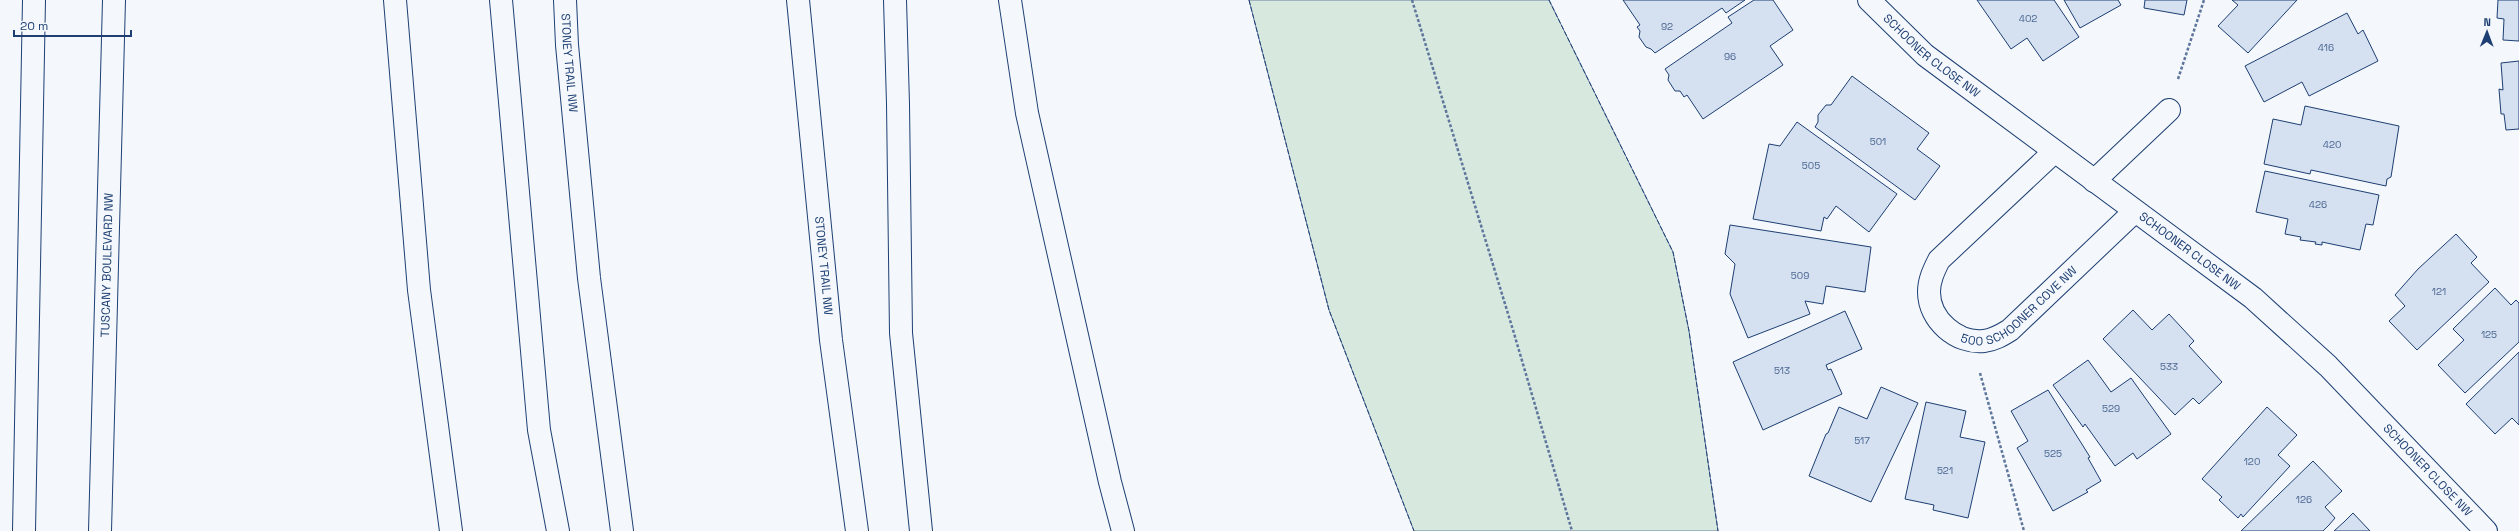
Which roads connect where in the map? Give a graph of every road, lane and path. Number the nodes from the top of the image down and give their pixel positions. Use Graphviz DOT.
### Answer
graph roads {
  1 [pos="34,0"];
  2 [pos="114,0"];
  3 [pos="394,0"];
  4 [pos="501,0"];
  5 [pos="565,0"];
  6 [pos="798,0"];
  7 [pos="895,0"];
  8 [pos="1010,0"];
  9 [pos="1412,0"];
  10 [pos="1869,0"];
  11 [pos="2204,0"];
  12 [pos="2169,110"];
  13 [pos="2054,152"];
  14 [pos="2094,181"];
  15 [pos="2134,212"];
  16 [pos="1971,340"];
  17 [pos="24,531"];
  18 [pos="100,531"];
  19 [pos="451,531"];
  20 [pos="558,531"];
  21 [pos="622,531"];
  22 [pos="857,531"];
  23 [pos="921,531"];
  24 [pos="1123,531"];
  25 [pos="1572,531"];
  26 [pos="2024,531"];
  27 [pos="2486,531"];
  1 -- 17 [label="main road"];
  2 -- 18 [label="main road, TUSCANY BOULEVARD NW"];
  3 -- 19 [label="main road"];
  4 -- 20 [label="main road"];
  5 -- 21 [label="main road, STONEY TRAIL NW"];
  6 -- 22 [label="main road, STONEY TRAIL NW"];
  7 -- 23 [label="main road"];
  8 -- 24 [label="main road"];
  9 -- 25 [label="path"];
  10 -- 13 [label="main road, SCHOONER CLOSE NW"];
  11 -- 12 [label="path"];
  12 -- 14 [label="main road"];
  13 -- 14 [label="main road, SCHOONER CLOSE NW"];
  13 -- 16 [label="main road, 500 SCHOONER COVE NW"];
  14 -- 15 [label="main road, SCHOONER CLOSE NW"];
  15 -- 16 [label="main road, 500 SCHOONER COVE NW"];
  15 -- 27 [label="main road, SCHOONER CLOSE NW"];
  16 -- 26 [label="path"];
}
